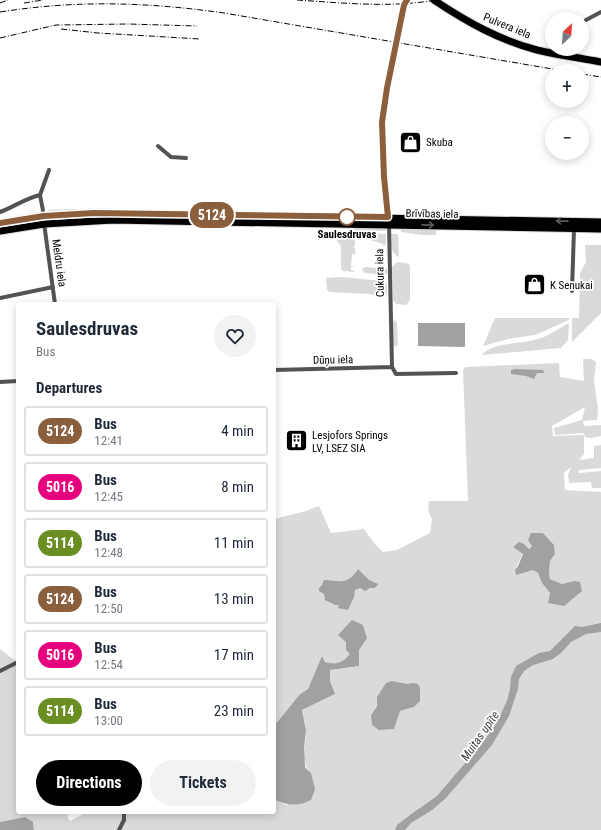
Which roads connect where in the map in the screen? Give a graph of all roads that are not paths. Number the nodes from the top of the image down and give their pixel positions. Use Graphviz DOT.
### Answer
graph roads {
  1 [pos="434,0"];
  2 [pos="405,2"];
  3 [pos="601,12"];
  4 [pos="589,18"];
  5 [pos="601,62"];
  6 [pos="158,146"];
  7 [pos="186,158"];
  8 [pos="49,170"];
  9 [pos="40,195"];
  10 [pos="0,212"];
  11 [pos="44,216"];
  12 [pos="388,221"];
  13 [pos="601,222"];
  14 [pos="0,223"];
  15 [pos="44,224"];
  16 [pos="574,229"];
  17 [pos="601,229"];
  18 [pos="0,231"];
  19 [pos="53,286"];
  20 [pos="572,291"];
  21 [pos="0,298"];
  22 [pos="56,302"];
  23 [pos="392,367"];
  24 [pos="276,370"];
  25 [pos="456,373"];
  26 [pos="16,380"];
  27 [pos="0,382"];
  28 [pos="16,663"];
  29 [pos="0,671"];
  30 [pos="124,814"];
  31 [pos="119,830"];
  1 -- 5 [label="highway, Pulvera iela"];
  2 -- 12 [label="main road, Cukura iela"];
  3 -- 4 [label="street"];
  6 -- 7 [label="street"];
  8 -- 9 [label="street"];
  9 -- 10 [label="street"];
  9 -- 11 [label="street, Meldru iela"];
  11 -- 12 [label="highway, Brīvības iela"];
  11 -- 14 [label="highway, Brīvības iela"];
  11 -- 15 [label="street, Meldru iela"];
  13 -- 12 [label="highway, Brīvības iela, one-way"];
  12 -- 15 [label="highway, Brīvības iela"];
  12 -- 16 [label="highway, Brīvības iela, one-way"];
  12 -- 23 [label="street, Cukura iela"];
  15 -- 18 [label="highway, Brīvības iela"];
  15 -- 19 [label="street, Meldru iela"];
  16 -- 17 [label="highway, Brīvības iela"];
  16 -- 20 [label="street"];
  19 -- 21 [label="street"];
  19 -- 22 [label="street, Meldru iela"];
  23 -- 24 [label="street, Dūņu iela"];
  23 -- 25 [label="street, Cukura iela"];
  26 -- 27 [label="street"];
  28 -- 29 [label="street"];
  30 -- 31 [label="street"];
}
